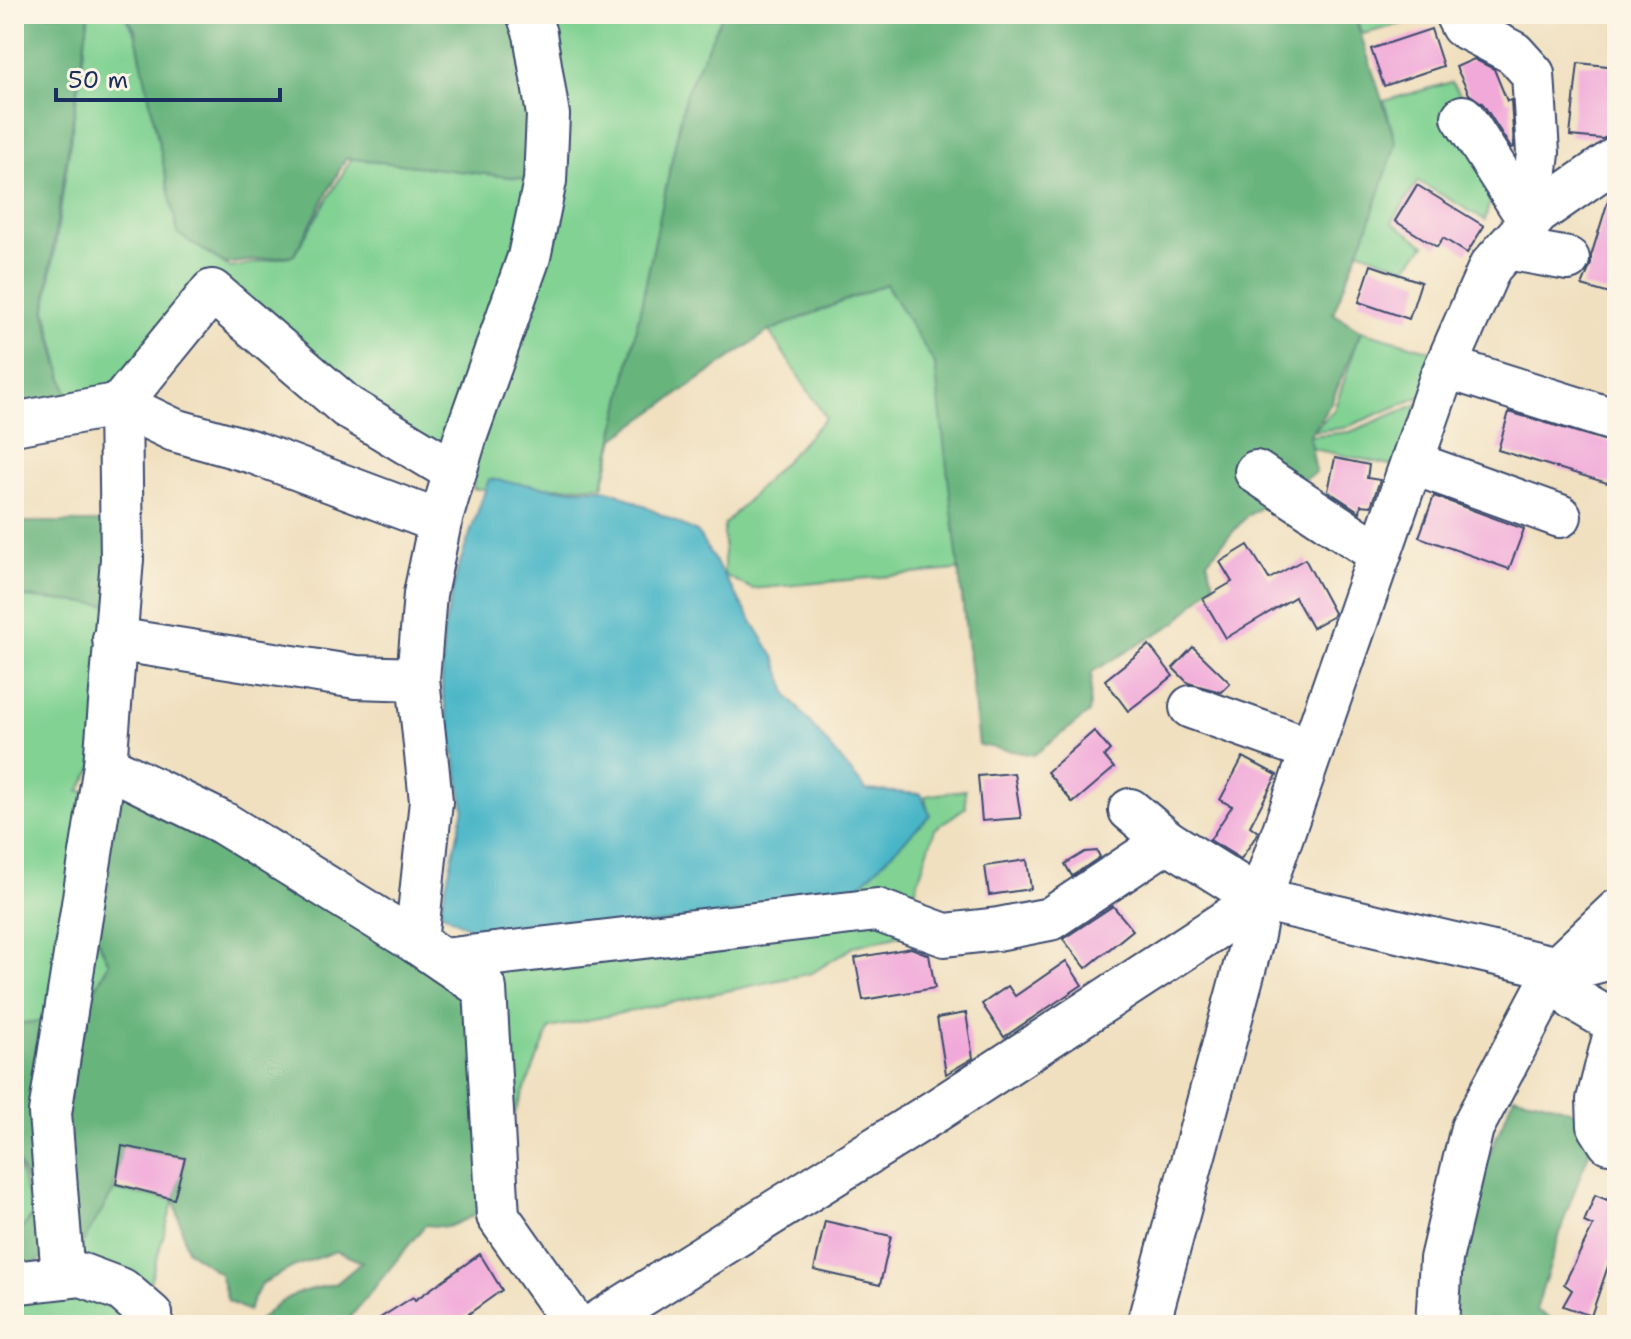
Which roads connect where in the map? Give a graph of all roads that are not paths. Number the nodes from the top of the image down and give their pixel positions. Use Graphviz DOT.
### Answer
graph roads {
  1 [pos="528,14"];
  2 [pos="1456,14"];
  3 [pos="1463,117"];
  4 [pos="1617,158"];
  5 [pos="1519,235"];
  6 [pos="1568,259"];
  7 [pos="1446,367"];
  8 [pos="120,404"];
  9 [pos="1617,421"];
  10 [pos="14,424"];
  11 [pos="1412,463"];
  12 [pos="455,472"];
  13 [pos="1256,472"];
  14 [pos="1560,516"];
  15 [pos="440,522"];
  16 [pos="1380,554"];
  17 [pos="114,639"];
  18 [pos="418,679"];
  19 [pos="1191,707"];
  20 [pos="1312,750"];
  21 [pos="105,765"];
  22 [pos="1130,810"];
  23 [pos="1167,841"];
  24 [pos="1260,899"];
  25 [pos="1617,911"];
  26 [pos="1617,949"];
  27 [pos="429,951"];
  28 [pos="1557,968"];
  29 [pos="1617,1024"];
  30 [pos="1617,1143"];
  31 [pos="63,1277"];
  32 [pos="21,1282"];
  33 [pos="149,1325"];
  34 [pos="575,1325"];
  35 [pos="594,1325"];
  36 [pos="1148,1325"];
  37 [pos="1437,1325"];
  1 -- 12 [label="street"];
  2 -- 5 [label="street"];
  3 -- 5 [label="street"];
  4 -- 5 [label="street"];
  5 -- 6 [label="street"];
  5 -- 7 [label="street"];
  7 -- 9 [label="street"];
  7 -- 11 [label="street"];
  8 -- 10 [label="street"];
  8 -- 12 [label="street"];
  8 -- 15 [label="street"];
  8 -- 17 [label="street"];
  11 -- 14 [label="street"];
  11 -- 16 [label="street"];
  12 -- 15 [label="street"];
  13 -- 16 [label="street"];
  15 -- 18 [label="street"];
  16 -- 20 [label="street"];
  17 -- 18 [label="street"];
  17 -- 21 [label="street"];
  18 -- 27 [label="street"];
  19 -- 20 [label="street"];
  20 -- 24 [label="street"];
  21 -- 27 [label="street"];
  21 -- 31 [label="street"];
  22 -- 23 [label="street"];
  23 -- 24 [label="street"];
  23 -- 27 [label="street"];
  24 -- 28 [label="street"];
  24 -- 35 [label="street"];
  24 -- 36 [label="street"];
  25 -- 28 [label="street"];
  26 -- 28 [label="street"];
  27 -- 34 [label="street"];
  28 -- 29 [label="street"];
  28 -- 37 [label="street"];
  29 -- 30 [label="street"];
  31 -- 32 [label="street"];
  31 -- 33 [label="street"];
}
